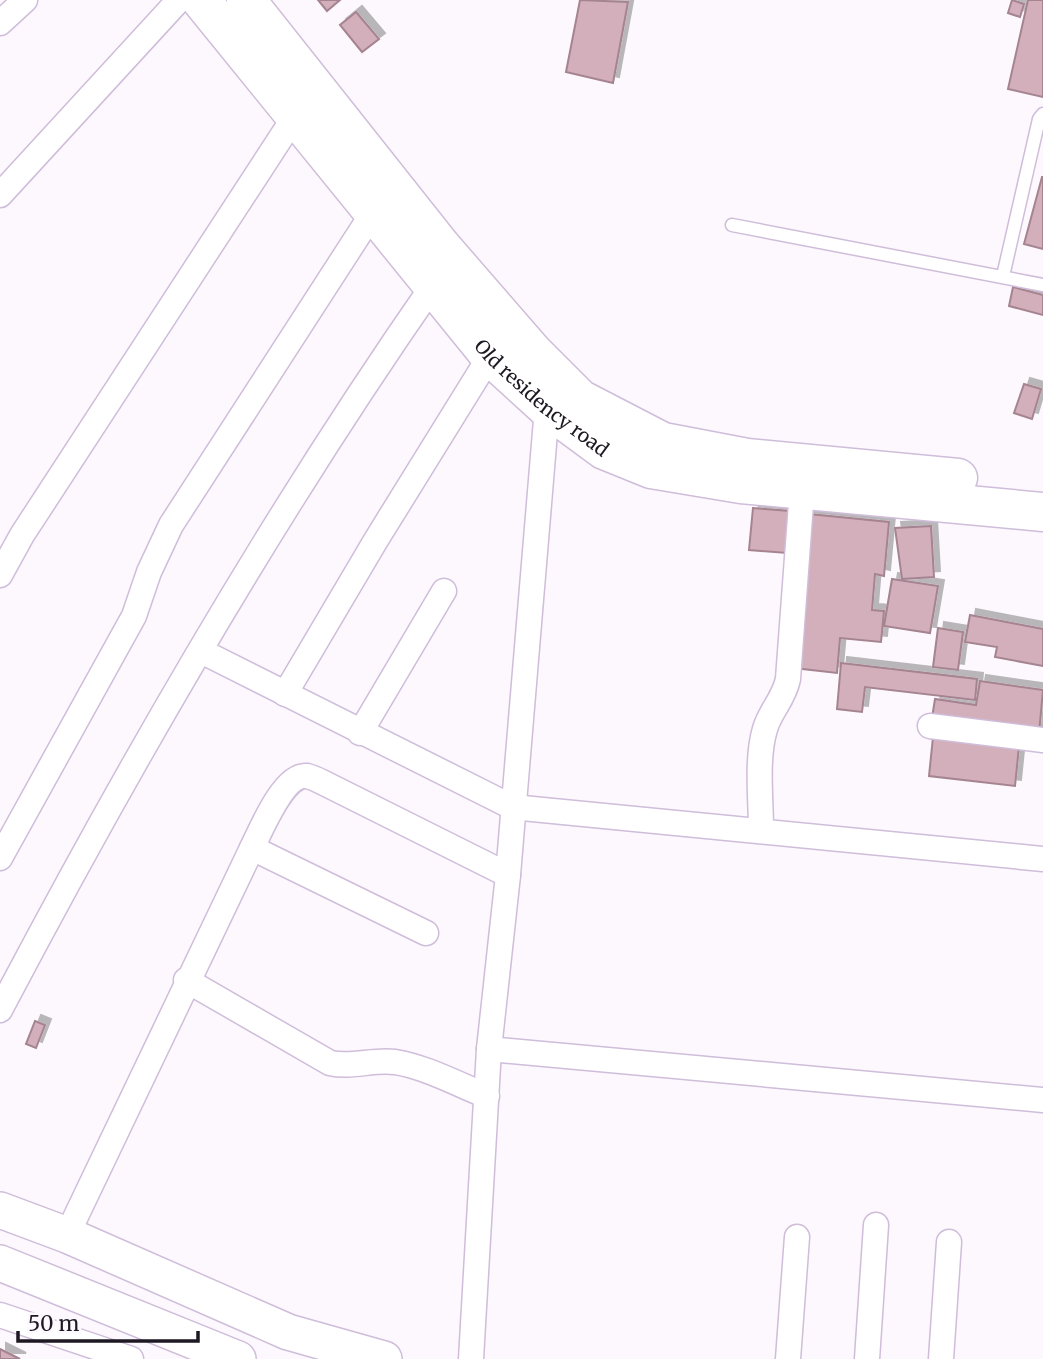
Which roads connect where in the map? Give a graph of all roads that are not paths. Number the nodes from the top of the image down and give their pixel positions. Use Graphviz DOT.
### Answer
graph roads {
  1 [pos="25,0"];
  2 [pos="179,0"];
  3 [pos="201,0"];
  4 [pos="246,0"];
  5 [pos="0,23"];
  6 [pos="1043,114"];
  7 [pos="295,116"];
  8 [pos="0,195"];
  9 [pos="374,211"];
  10 [pos="732,225"];
  11 [pos="1003,276"];
  12 [pos="434,284"];
  13 [pos="1043,285"];
  14 [pos="490,356"];
  15 [pos="547,408"];
  16 [pos="1043,485"];
  17 [pos="802,490"];
  18 [pos="1043,512"];
  19 [pos="0,575"];
  20 [pos="444,591"];
  21 [pos="201,651"];
  22 [pos="285,694"];
  23 [pos="930,726"];
  24 [pos="360,733"];
  25 [pos="1043,740"];
  26 [pos="512,807"];
  27 [pos="761,830"];
  28 [pos="252,848"];
  29 [pos="0,858"];
  30 [pos="1043,859"];
  31 [pos="509,875"];
  32 [pos="426,933"];
  33 [pos="186,980"];
  34 [pos="0,1010"];
  35 [pos="489,1049"];
  36 [pos="486,1096"];
  37 [pos="1043,1100"];
  38 [pos="0,1210"];
  39 [pos="876,1225"];
  40 [pos="66,1235"];
  41 [pos="797,1237"];
  42 [pos="949,1242"];
  43 [pos="0,1263"];
  44 [pos="0,1315"];
  45 [pos="315,1350"];
  46 [pos="131,1359"];
  47 [pos="238,1359"];
  48 [pos="384,1359"];
  49 [pos="471,1359"];
  50 [pos="788,1359"];
  51 [pos="867,1359"];
  52 [pos="941,1359"];
  1 -- 5 [label="street"];
  2 -- 8 [label="street"];
  3 -- 7 [label="highway, Old residency road"];
  4 -- 16 [label="highway, Old residency road"];
  6 -- 11 [label="lane"];
  7 -- 9 [label="highway, Old residency road"];
  7 -- 19 [label="street"];
  9 -- 12 [label="highway, Old residency road"];
  9 -- 29 [label="street"];
  10 -- 11 [label="lane"];
  11 -- 13 [label="lane"];
  12 -- 14 [label="highway, Old residency road"];
  12 -- 21 [label="street"];
  14 -- 15 [label="highway, Old residency road"];
  14 -- 22 [label="street"];
  15 -- 17 [label="highway, Old residency road"];
  15 -- 26 [label="street"];
  17 -- 18 [label="highway, Old residency road"];
  17 -- 27 [label="street"];
  20 -- 24 [label="street"];
  21 -- 22 [label="street"];
  21 -- 34 [label="street"];
  22 -- 24 [label="street"];
  23 -- 25 [label="street"];
  24 -- 26 [label="street"];
  26 -- 27 [label="street"];
  26 -- 31 [label="street"];
  27 -- 30 [label="street"];
  28 -- 31 [label="street"];
  28 -- 32 [label="street"];
  28 -- 33 [label="street"];
  31 -- 35 [label="street"];
  33 -- 36 [label="street"];
  33 -- 40 [label="street"];
  35 -- 36 [label="street"];
  35 -- 37 [label="street"];
  36 -- 49 [label="street"];
  38 -- 40 [label="street"];
  39 -- 51 [label="street"];
  40 -- 45 [label="street"];
  41 -- 50 [label="street"];
  42 -- 52 [label="street"];
  43 -- 47 [label="street"];
  44 -- 46 [label="street"];
  45 -- 48 [label="street"];
}
